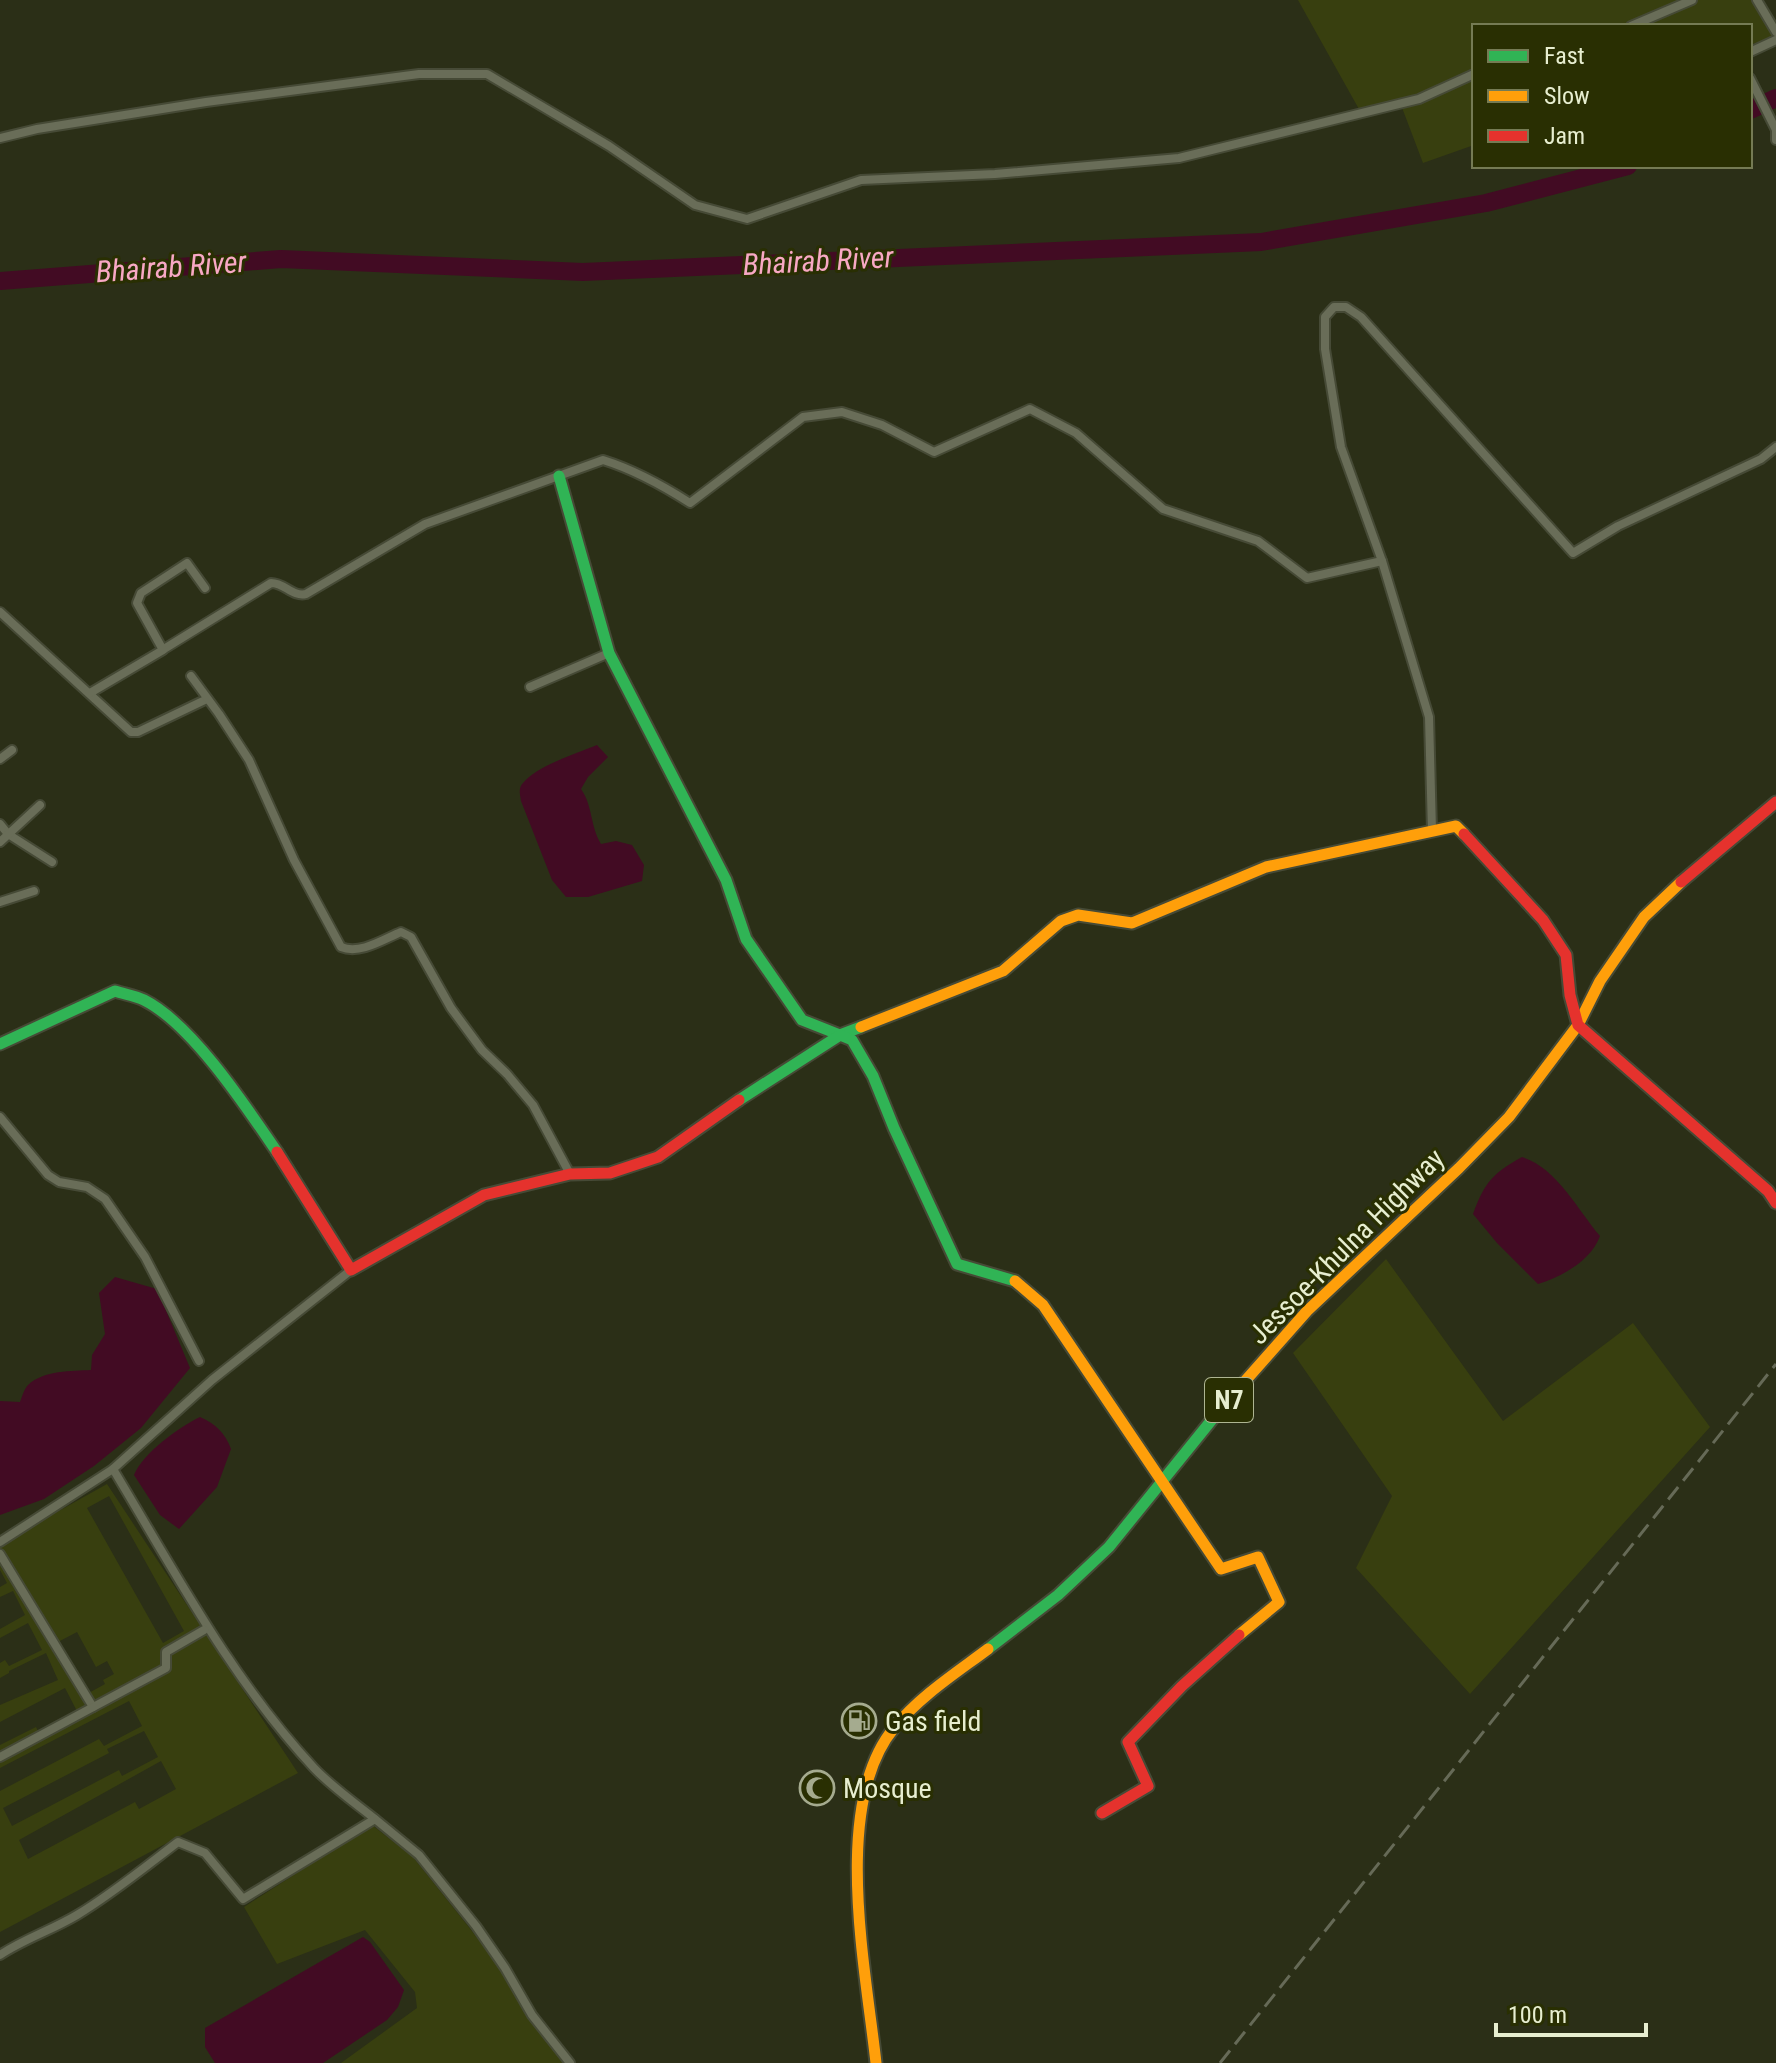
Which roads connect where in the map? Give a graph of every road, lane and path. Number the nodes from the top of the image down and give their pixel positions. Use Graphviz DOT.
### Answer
graph roads {
  1 [pos="1692,0"];
  2 [pos="1757,0"];
  3 [pos="1636,24"];
  4 [pos="1776,32"];
  5 [pos="1776,40"];
  6 [pos="1752,51"];
  7 [pos="1472,75"];
  8 [pos="1752,82"];
  9 [pos="1776,130"];
  10 [pos="0,138"];
  11 [pos="1776,140"];
  12 [pos="1776,447"];
  13 [pos="559,476"];
  14 [pos="1382,561"];
  15 [pos="205,588"];
  16 [pos="0,612"];
  17 [pos="164,649"];
  18 [pos="609,653"];
  19 [pos="191,676"];
  20 [pos="530,687"];
  21 [pos="90,693"];
  22 [pos="207,699"];
  23 [pos="12,750"];
  24 [pos="0,759"];
  25 [pos="1776,802"];
  26 [pos="40,805"];
  27 [pos="0,824"];
  28 [pos="1432,831"];
  29 [pos="8,834"];
  30 [pos="0,842"];
  31 [pos="52,862"];
  32 [pos="34,891"];
  33 [pos="0,902"];
  34 [pos="1578,1025"];
  35 [pos="840,1035"];
  36 [pos="0,1044"];
  37 [pos="0,1117"];
  38 [pos="570,1174"];
  39 [pos="1776,1203"];
  40 [pos="351,1270"];
  41 [pos="199,1361"];
  42 [pos="113,1469"];
  43 [pos="1161,1482"];
  44 [pos="0,1542"];
  45 [pos="0,1554"];
  46 [pos="204,1630"];
  47 [pos="93,1707"];
  48 [pos="0,1757"];
  49 [pos="1102,1813"];
  50 [pos="375,1819"];
  51 [pos="0,1955"];
  52 [pos="570,2063"];
  53 [pos="876,2063"];
  1 -- 3 [label="street"];
  2 -- 4 [label="street"];
  5 -- 6 [label="street"];
  7 -- 10 [label="street"];
  8 -- 9 [label="street"];
  9 -- 11 [label="street"];
  12 -- 14 [label="street"];
  13 -- 14 [label="street"];
  13 -- 17 [label="street"];
  13 -- 18 [label="main road"];
  14 -- 28 [label="street"];
  15 -- 17 [label="street"];
  16 -- 21 [label="street"];
  17 -- 21 [label="street"];
  18 -- 20 [label="street"];
  18 -- 35 [label="main road"];
  19 -- 22 [label="street"];
  21 -- 22 [label="street"];
  22 -- 38 [label="street"];
  23 -- 24 [label="street"];
  25 -- 34 [label="main road, Jessoe-Khulna Highway / N7"];
  26 -- 29 [label="street"];
  27 -- 29 [label="street"];
  28 -- 34 [label="main road"];
  28 -- 35 [label="main road"];
  29 -- 30 [label="street"];
  29 -- 31 [label="street"];
  32 -- 33 [label="street"];
  34 -- 39 [label="main road"];
  34 -- 43 [label="main road, Jessoe-Khulna Highway / N7"];
  35 -- 38 [label="main road"];
  35 -- 43 [label="main road"];
  36 -- 40 [label="main road"];
  37 -- 41 [label="street"];
  38 -- 40 [label="main road"];
  40 -- 42 [label="street"];
  42 -- 44 [label="street"];
  42 -- 50 [label="street"];
  43 -- 49 [label="main road"];
  43 -- 53 [label="main road, Jessoe-Khulna Highway / N7"];
  45 -- 47 [label="street"];
  46 -- 47 [label="street"];
  47 -- 48 [label="street"];
  50 -- 51 [label="street"];
  50 -- 52 [label="street"];
}
